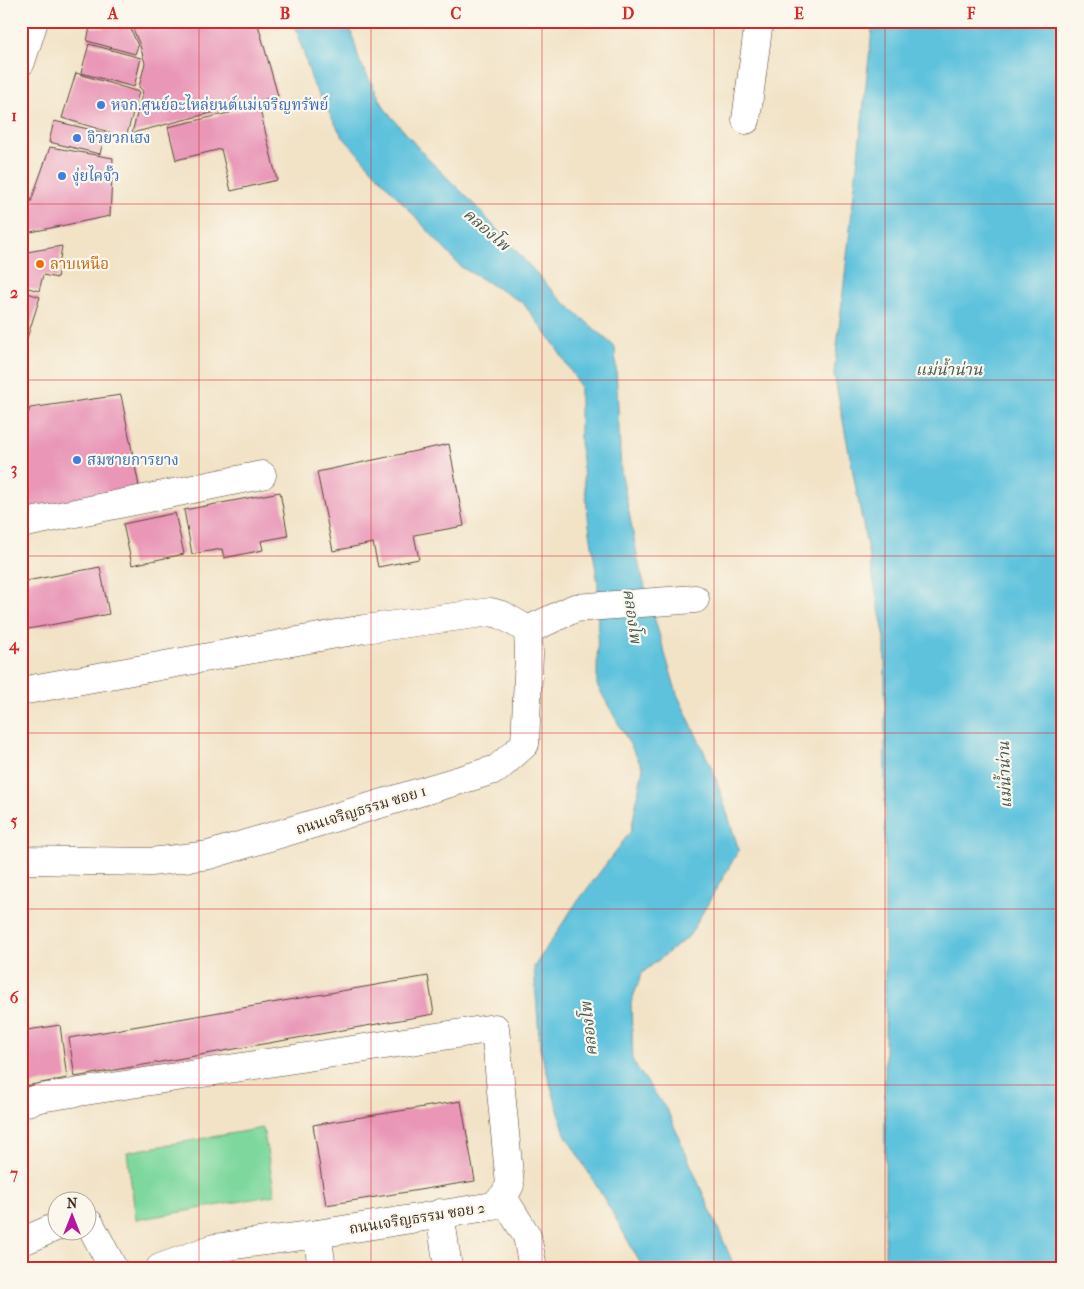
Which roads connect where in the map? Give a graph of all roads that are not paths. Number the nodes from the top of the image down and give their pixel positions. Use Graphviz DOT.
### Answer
graph roads {
  1 [pos="34,21"];
  2 [pos="759,21"];
  3 [pos="21,62"];
  4 [pos="746,120"];
  5 [pos="262,475"];
  6 [pos="21,524"];
  7 [pos="695,599"];
  8 [pos="528,630"];
  9 [pos="21,691"];
  10 [pos="21,860"];
  11 [pos="21,1104"];
  12 [pos="503,1197"];
  13 [pos="440,1213"];
  14 [pos="48,1230"];
  15 [pos="317,1234"];
  16 [pos="98,1239"];
  17 [pos="21,1242"];
  18 [pos="113,1268"];
  19 [pos="160,1268"];
  20 [pos="322,1268"];
  21 [pos="448,1268"];
  22 [pos="533,1268"];
  1 -- 3 [label="street"];
  2 -- 4 [label="street"];
  5 -- 6 [label="street"];
  7 -- 8 [label="street"];
  8 -- 9 [label="street"];
  8 -- 10 [label="street, ถนนเจริญธรรม ซอย 1"];
  11 -- 12 [label="street, ถนนเจริญธรรม ซอย 2"];
  12 -- 13 [label="street, ถนนเจริญธรรม ซอย 2"];
  12 -- 22 [label="street"];
  13 -- 15 [label="street, ถนนเจริญธรรม ซอย 2"];
  13 -- 21 [label="street"];
  14 -- 17 [label="street"];
  15 -- 19 [label="street, ถนนเจริญธรรม ซอย 2"];
  15 -- 20 [label="street"];
  16 -- 18 [label="street"];
}
